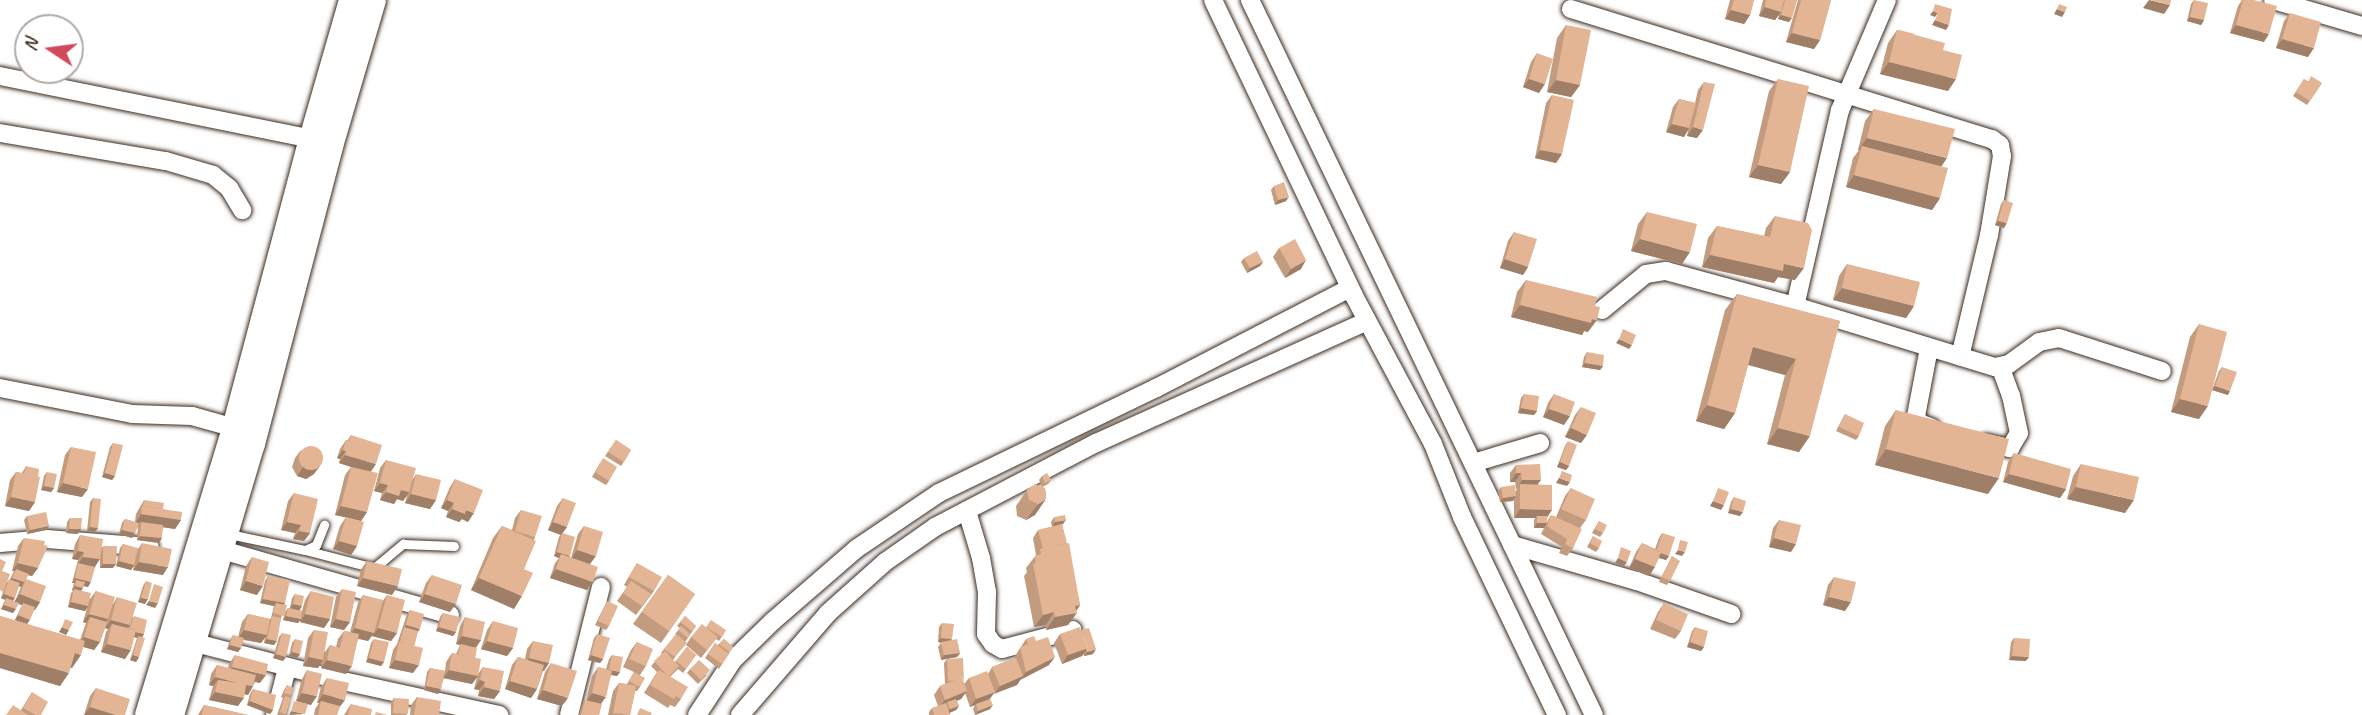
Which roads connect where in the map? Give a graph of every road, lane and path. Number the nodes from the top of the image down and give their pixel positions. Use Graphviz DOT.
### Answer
graph roads {
  1 [pos="352,0"];
  2 [pos="373,0"];
  3 [pos="1213,0"];
  4 [pos="1250,0"];
  5 [pos="1887,0"];
  6 [pos="2273,0"];
  7 [pos="1571,9"];
  8 [pos="2362,26"];
  9 [pos="0,76"];
  10 [pos="1847,95"];
  11 [pos="0,133"];
  12 [pos="312,139"];
  13 [pos="242,210"];
  14 [pos="1352,291"];
  15 [pos="1795,306"];
  16 [pos="1602,310"];
  17 [pos="1366,318"];
  18 [pos="1929,348"];
  19 [pos="1960,357"];
  20 [pos="2001,368"];
  21 [pos="2162,371"];
  22 [pos="0,388"];
  23 [pos="235,428"];
  24 [pos="1540,443"];
  25 [pos="1473,463"];
  26 [pos="967,511"];
  27 [pos="324,525"];
  28 [pos="225,542"];
  29 [pos="0,543"];
  30 [pos="1512,545"];
  31 [pos="454,546"];
  32 [pos="150,547"];
  33 [pos="305,550"];
  34 [pos="601,587"];
  35 [pos="1731,614"];
  36 [pos="450,615"];
  37 [pos="1073,630"];
  38 [pos="182,640"];
  39 [pos="287,668"];
  40 [pos="148,715"];
  41 [pos="171,715"];
  42 [pos="275,715"];
  43 [pos="499,715"];
  44 [pos="569,715"];
  45 [pos="697,715"];
  46 [pos="740,715"];
  47 [pos="1557,715"];
  48 [pos="1594,715"];
  1 -- 12 [label="street"];
  2 -- 28 [label="street"];
  3 -- 14 [label="street"];
  4 -- 25 [label="street"];
  5 -- 10 [label="street"];
  6 -- 8 [label="street"];
  7 -- 10 [label="street"];
  9 -- 12 [label="street"];
  10 -- 15 [label="street"];
  10 -- 19 [label="street"];
  11 -- 13 [label="street"];
  12 -- 23 [label="street"];
  14 -- 17 [label="street"];
  14 -- 45 [label="street"];
  15 -- 16 [label="street"];
  15 -- 18 [label="street"];
  17 -- 26 [label="street"];
  17 -- 47 [label="street"];
  18 -- 19 [label="street"];
  18 -- 20 [label="street"];
  19 -- 20 [label="street"];
  20 -- 21 [label="street"];
  22 -- 23 [label="street"];
  23 -- 38 [label="street"];
  24 -- 25 [label="street"];
  25 -- 30 [label="street"];
  26 -- 37 [label="street"];
  26 -- 46 [label="street"];
  27 -- 33 [label="lane"];
  28 -- 33 [label="lane"];
  28 -- 36 [label="street"];
  28 -- 38 [label="street"];
  29 -- 32 [label="street"];
  30 -- 35 [label="street"];
  30 -- 48 [label="street"];
  31 -- 33 [label="lane"];
  34 -- 44 [label="street"];
  38 -- 39 [label="street"];
  38 -- 40 [label="street"];
  38 -- 41 [label="street"];
  39 -- 42 [label="street"];
  39 -- 43 [label="street"];
}
